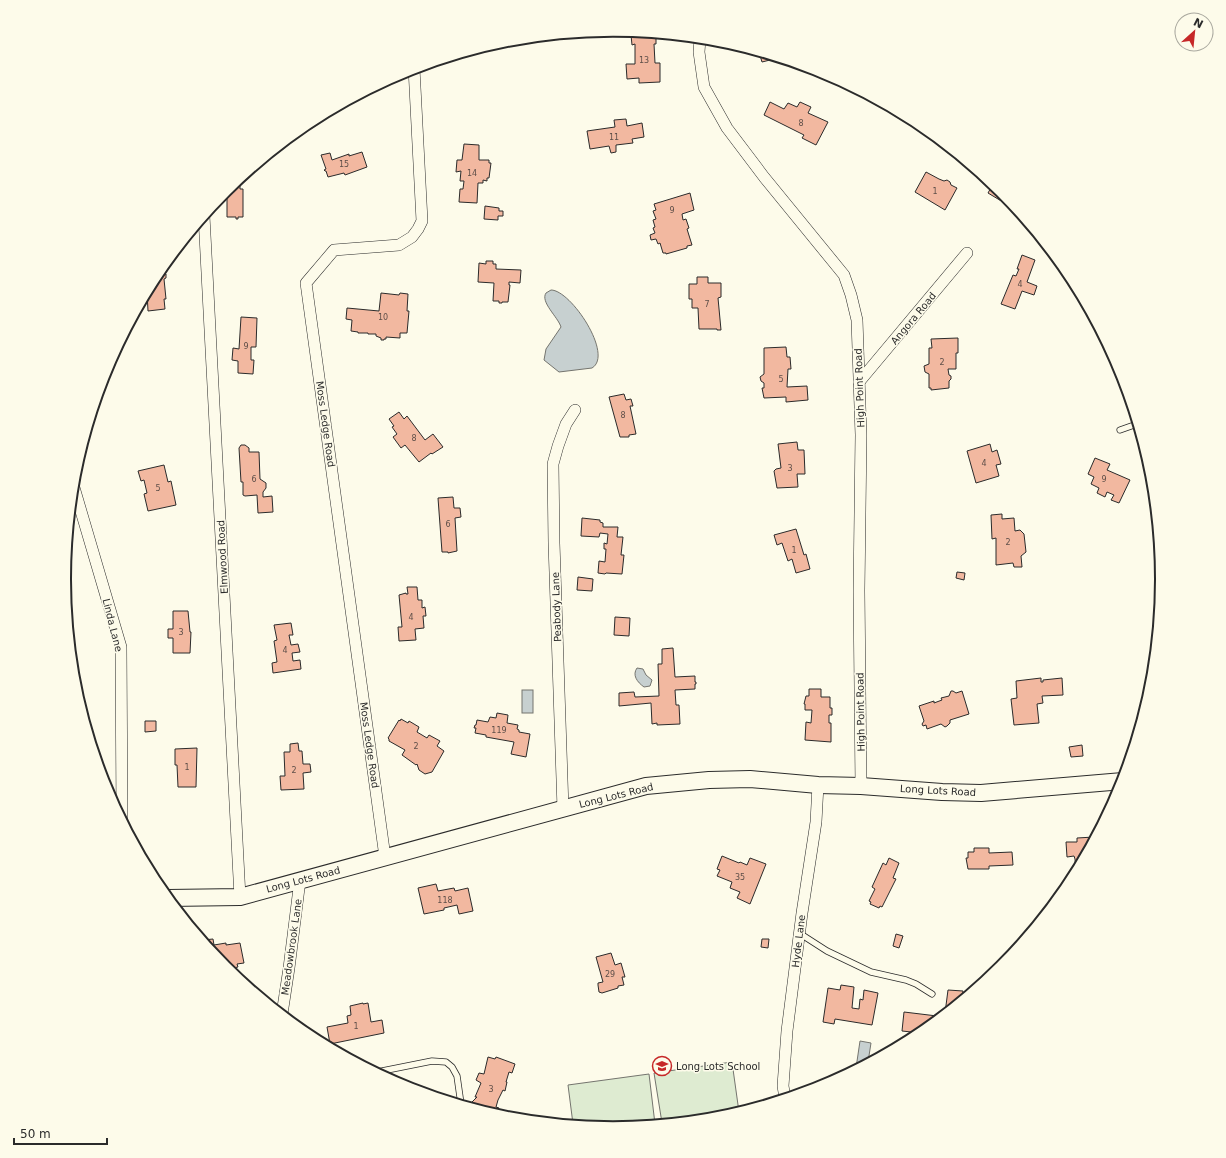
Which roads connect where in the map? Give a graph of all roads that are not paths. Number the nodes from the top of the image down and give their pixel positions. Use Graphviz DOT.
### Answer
graph roads {
  1 [pos="700,44"];
  2 [pos="414,75"];
  3 [pos="204,224"];
  4 [pos="967,253"];
  5 [pos="859,382"];
  6 [pos="575,410"];
  7 [pos="1133,426"];
  8 [pos="1120,430"];
  9 [pos="77,499"];
  10 [pos="1116,781"];
  11 [pos="818,785"];
  12 [pos="861,786"];
  13 [pos="122,808"];
  14 [pos="563,809"];
  15 [pos="385,857"];
  16 [pos="300,880"];
  17 [pos="240,897"];
  18 [pos="175,898"];
  19 [pos="799,933"];
  20 [pos="932,994"];
  21 [pos="283,1009"];
  22 [pos="385,1070"];
  23 [pos="784,1093"];
  24 [pos="460,1099"];
  1 -- 5 [label="street, High Point Road"];
  2 -- 15 [label="street, Moss Ledge Road"];
  3 -- 17 [label="street, Elmwood Road"];
  4 -- 5 [label="street, Angora Road"];
  5 -- 12 [label="street, High Point Road"];
  6 -- 14 [label="street, Peabody Lane"];
  7 -- 8 [label="lane"];
  9 -- 13 [label="street, Linda Lane"];
  10 -- 12 [label="main road, Long Lots Road"];
  11 -- 12 [label="main road, Long Lots Road"];
  11 -- 14 [label="main road, Long Lots Road"];
  11 -- 19 [label="street, Hyde Lane"];
  14 -- 15 [label="main road, Long Lots Road"];
  15 -- 16 [label="main road, Long Lots Road"];
  16 -- 17 [label="main road, Long Lots Road"];
  16 -- 21 [label="street, Meadowbrook Lane"];
  17 -- 18 [label="main road, Long Lots Road"];
  19 -- 20 [label="lane"];
  19 -- 23 [label="street, Hyde Lane"];
  22 -- 24 [label="lane"];
}
